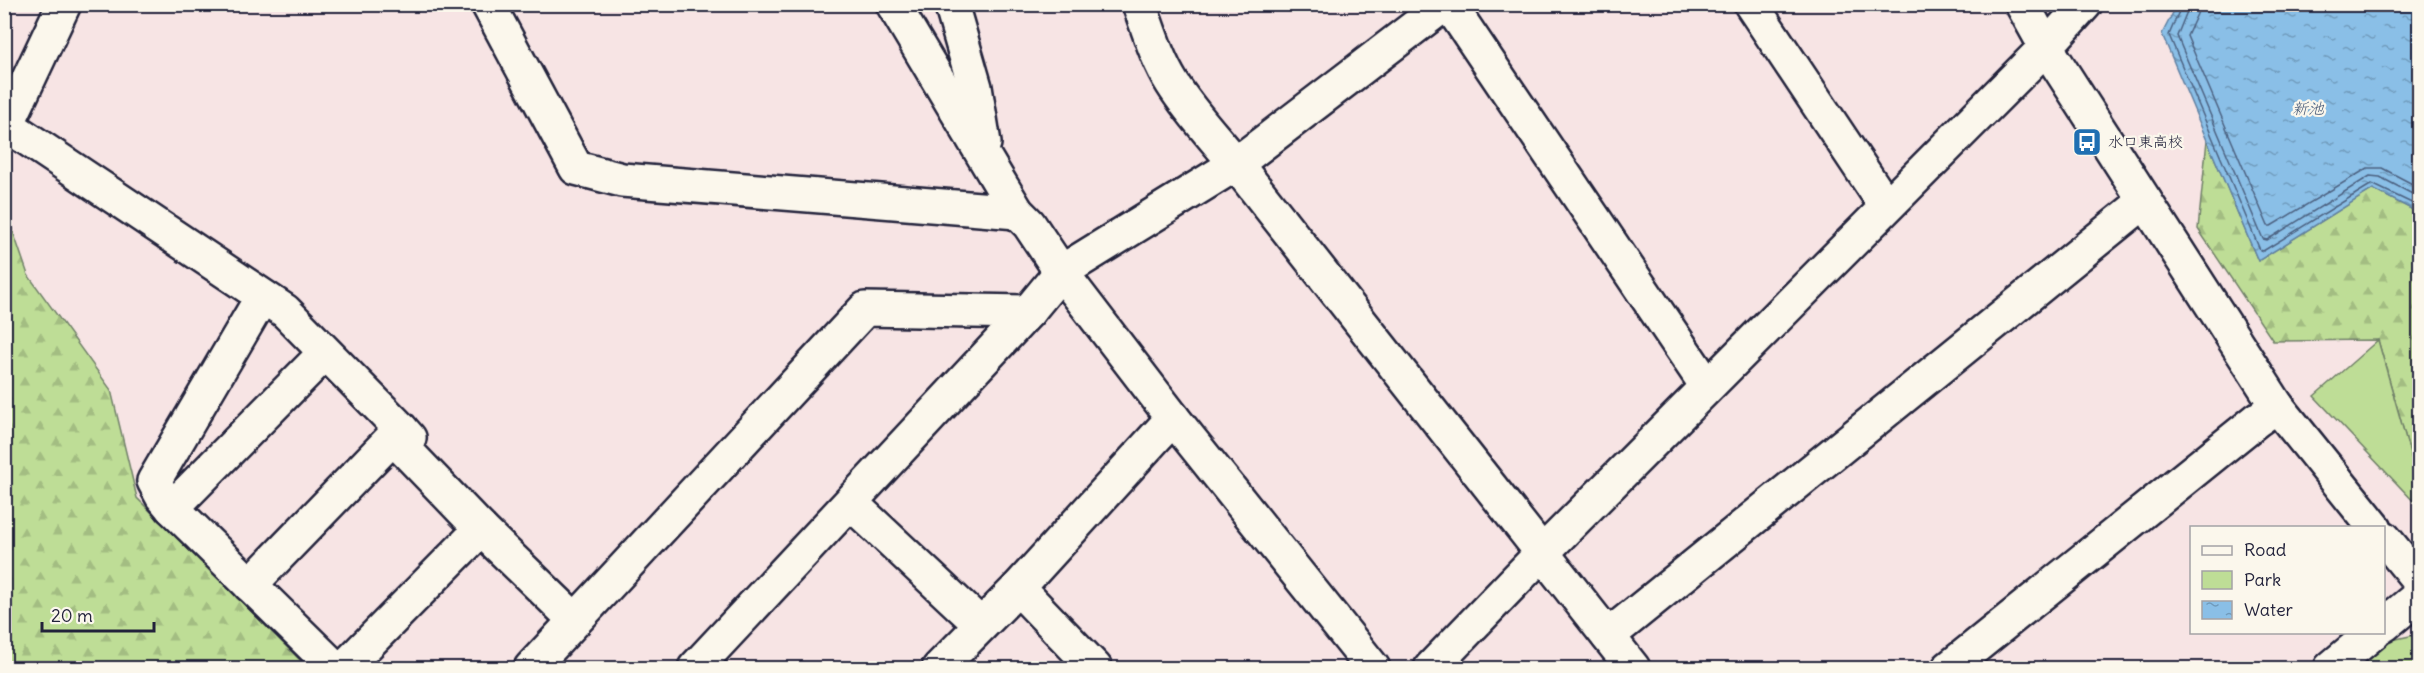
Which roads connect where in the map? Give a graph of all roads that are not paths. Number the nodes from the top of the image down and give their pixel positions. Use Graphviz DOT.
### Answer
graph roads {
  1 [pos="64,4"];
  2 [pos="488,4"];
  3 [pos="893,4"];
  4 [pos="951,4"];
  5 [pos="1139,4"];
  6 [pos="1447,4"];
  7 [pos="1751,4"];
  8 [pos="2022,4"];
  9 [pos="2085,4"];
  10 [pos="2046,47"];
  11 [pos="6,124"];
  12 [pos="987,162"];
  13 [pos="1236,164"];
  14 [pos="2145,201"];
  15 [pos="1886,206"];
  16 [pos="1017,212"];
  17 [pos="1061,273"];
  18 [pos="261,297"];
  19 [pos="1028,312"];
  20 [pos="325,352"];
  21 [pos="1707,386"];
  22 [pos="2277,406"];
  23 [pos="1173,418"];
  24 [pos="401,429"];
  25 [pos="851,503"];
  26 [pos="172,508"];
  27 [pos="2373,526"];
  28 [pos="481,529"];
  29 [pos="2385,539"];
  30 [pos="1543,552"];
  31 [pos="2420,582"];
  32 [pos="250,585"];
  33 [pos="1018,588"];
  34 [pos="2420,595"];
  35 [pos="575,620"];
  36 [pos="2385,624"];
  37 [pos="981,625"];
  38 [pos="2373,634"];
  39 [pos="1608,636"];
  40 [pos="335,669"];
  41 [pos="345,669"];
  42 [pos="531,669"];
  43 [pos="695,669"];
  44 [pos="939,669"];
  45 [pos="1095,669"];
  46 [pos="1373,669"];
  47 [pos="1431,669"];
  48 [pos="1634,669"];
  49 [pos="1949,669"];
  50 [pos="2331,669"];
  1 -- 11 [label="street"];
  2 -- 16 [label="street"];
  3 -- 12 [label="street"];
  4 -- 12 [label="street"];
  5 -- 13 [label="street"];
  6 -- 13 [label="street"];
  6 -- 21 [label="street"];
  7 -- 15 [label="street"];
  8 -- 10 [label="street"];
  9 -- 10 [label="street"];
  10 -- 14 [label="street"];
  10 -- 15 [label="street"];
  11 -- 18 [label="street"];
  12 -- 16 [label="street"];
  13 -- 17 [label="street"];
  13 -- 30 [label="street"];
  14 -- 22 [label="street"];
  14 -- 39 [label="street"];
  15 -- 21 [label="street"];
  16 -- 17 [label="street"];
  17 -- 19 [label="street"];
  17 -- 23 [label="street"];
  18 -- 20 [label="street"];
  18 -- 26 [label="street"];
  19 -- 25 [label="street"];
  19 -- 35 [label="street"];
  20 -- 24 [label="street"];
  20 -- 26 [label="street"];
  21 -- 30 [label="street"];
  22 -- 27 [label="street"];
  22 -- 49 [label="street"];
  23 -- 33 [label="street"];
  23 -- 46 [label="street"];
  24 -- 28 [label="street"];
  24 -- 32 [label="street"];
  25 -- 37 [label="street"];
  25 -- 43 [label="street"];
  26 -- 32 [label="street"];
  28 -- 35 [label="street"];
  28 -- 41 [label="street"];
  29 -- 31 [label="street"];
  30 -- 39 [label="street"];
  30 -- 47 [label="street"];
  32 -- 40 [label="street"];
  33 -- 37 [label="street"];
  33 -- 45 [label="street"];
  34 -- 36 [label="street"];
  35 -- 42 [label="street"];
  37 -- 44 [label="street"];
  38 -- 50 [label="street"];
  39 -- 48 [label="street"];
}
